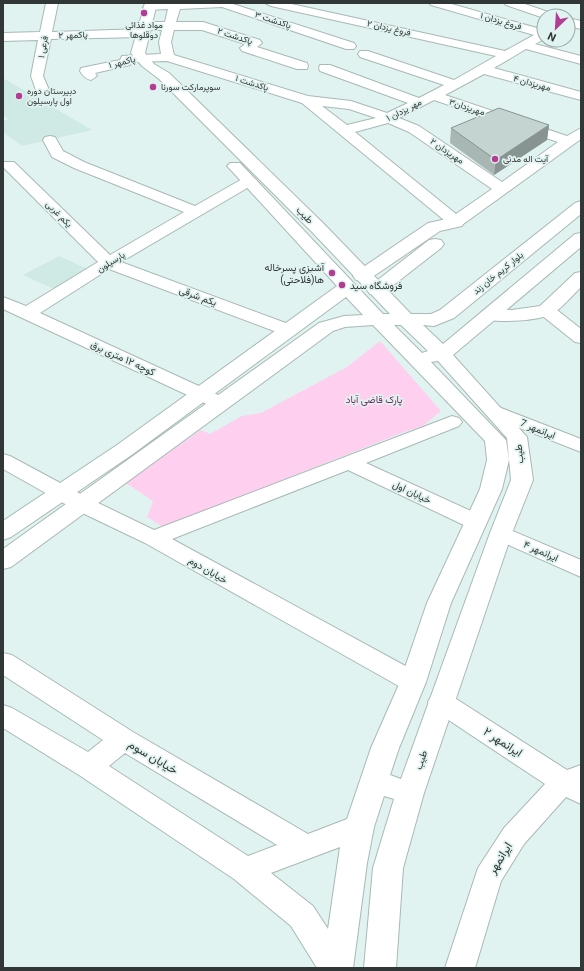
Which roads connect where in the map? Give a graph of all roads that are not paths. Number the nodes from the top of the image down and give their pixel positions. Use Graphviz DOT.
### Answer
graph roads {
  1 [pos="52,3"];
  2 [pos="271,3"];
  3 [pos="435,3"];
  4 [pos="510,3"];
  5 [pos="225,4"];
  6 [pos="150,5"];
  7 [pos="175,6"];
  8 [pos="536,11"];
  9 [pos="331,15"];
  10 [pos="169,26"];
  11 [pos="203,26"];
  12 [pos="297,28"];
  13 [pos="143,29"];
  14 [pos="536,32"];
  15 [pos="45,36"];
  16 [pos="3,37"];
  17 [pos="536,38"];
  18 [pos="256,43"];
  19 [pos="524,45"];
  20 [pos="350,46"];
  21 [pos="364,54"];
  22 [pos="506,55"];
  23 [pos="168,57"];
  24 [pos="581,60"];
  25 [pos="146,63"];
  26 [pos="302,66"];
  27 [pos="324,68"];
  28 [pos="482,69"];
  29 [pos="91,76"];
  30 [pos="455,85"];
  31 [pos="42,90"];
  32 [pos="434,96"];
  33 [pos="581,96"];
  34 [pos="307,100"];
  35 [pos="418,102"];
  36 [pos="388,118"];
  37 [pos="345,130"];
  38 [pos="581,132"];
  39 [pos="50,140"];
  40 [pos="569,141"];
  41 [pos="9,165"];
  42 [pos="266,176"];
  43 [pos="249,181"];
  44 [pos="502,189"];
  45 [pos="581,206"];
  46 [pos="195,211"];
  47 [pos="456,222"];
  48 [pos="581,238"];
  49 [pos="108,263"];
  50 [pos="394,275"];
  51 [pos="361,276"];
  52 [pos="581,277"];
  53 [pos="376,290"];
  54 [pos="3,302"];
  55 [pos="546,310"];
  56 [pos="450,312"];
  57 [pos="27,313"];
  58 [pos="377,318"];
  59 [pos="407,319"];
  60 [pos="485,319"];
  61 [pos="288,330"];
  62 [pos="581,338"];
  63 [pos="442,354"];
  64 [pos="418,360"];
  65 [pos="201,394"];
  66 [pos="220,403"];
  67 [pos="496,412"];
  68 [pos="452,422"];
  69 [pos="581,446"];
  70 [pos="3,460"];
  71 [pos="348,462"];
  72 [pos="73,499"];
  73 [pos="476,522"];
  74 [pos="3,532"];
  75 [pos="501,533"];
  76 [pos="153,538"];
  77 [pos="3,561"];
  78 [pos="581,569"];
  79 [pos="3,662"];
  80 [pos="413,682"];
  81 [pos="442,702"];
  82 [pos="3,714"];
  83 [pos="123,739"];
  84 [pos="89,767"];
  85 [pos="374,782"];
  86 [pos="575,784"];
  87 [pos="410,793"];
  88 [pos="359,827"];
  89 [pos="305,847"];
  90 [pos="245,870"];
  91 [pos="336,968"];
  92 [pos="380,968"];
  93 [pos="461,968"];
  1 -- 15 [label="street, فرعی ۱"];
  2 -- 9 [label="street, فروغ یزدان ۲"];
  3 -- 14 [label="street, فروغ یزدان ۱"];
  4 -- 8 [label="street"];
  5 -- 7 [label="street"];
  5 -- 11 [label="street"];
  5 -- 12 [label="street, پاکدشت ۳"];
  6 -- 7 [label="street"];
  6 -- 13 [label="main road, طیب"];
  7 -- 10 [label="street"];
  9 -- 12 [label="street"];
  9 -- 22 [label="street, فروغ یزدان ۲"];
  10 -- 11 [label="street, پاکدشت ۲"];
  10 -- 13 [label="street, پاکدشت ۲"];
  10 -- 23 [label="street"];
  11 -- 18 [label="street, پاکدشت ۲"];
  12 -- 18 [label="street"];
  12 -- 20 [label="street, پاکدشت ۳"];
  13 -- 15 [label="street, پاکمهر ۲"];
  13 -- 25 [label="main road, طیب"];
  15 -- 16 [label="street, پاکمهر ۲"];
  15 -- 31 [label="street, فرعی ۱"];
  17 -- 19 [label="street, مهر یزدان ۱"];
  18 -- 26 [label="street, پاکدشت ۲"];
  19 -- 22 [label="street, مهر یزدان ۱"];
  19 -- 24 [label="street"];
  21 -- 30 [label="street"];
  22 -- 28 [label="street, مهر یزدان ۱"];
  23 -- 25 [label="street, پاکدشت ۱"];
  23 -- 34 [label="street, پاکدشت ۱"];
  25 -- 29 [label="street, پاکمهر ۱"];
  25 -- 42 [label="main road, طیب"];
  25 -- 43 [label="main road, طیب"];
  27 -- 35 [label="street"];
  28 -- 30 [label="street, مهر یزدان ۱"];
  28 -- 33 [label="street, مهریزدان ۴"];
  30 -- 32 [label="street, مهر یزدان ۱"];
  32 -- 35 [label="street, مهر یزدان ۱"];
  32 -- 40 [label="street, مهریزدان۳"];
  34 -- 36 [label="street, پاکدشت ۱"];
  34 -- 37 [label="street"];
  35 -- 36 [label="street, مهر یزدان ۱"];
  36 -- 37 [label="street, مهر یزدان ۱"];
  36 -- 44 [label="street, مهریزدان ۲"];
  37 -- 47 [label="street"];
  38 -- 40 [label="street"];
  39 -- 46 [label="street"];
  40 -- 44 [label="street"];
  41 -- 49 [label="street, یکم غربی"];
  42 -- 43 [label="main road"];
  42 -- 51 [label="main road, طیب"];
  43 -- 46 [label="street, پارسیلون"];
  43 -- 51 [label="main road, طیب"];
  44 -- 47 [label="street"];
  45 -- 56 [label="main road, بلوار کریم خان زند"];
  46 -- 49 [label="street, پارسیلون"];
  47 -- 50 [label="main road"];
  47 -- 51 [label="main road"];
  48 -- 60 [label="main road"];
  49 -- 57 [label="street, پارسیلون"];
  49 -- 61 [label="street, یکم شرقی"];
  50 -- 51 [label="main road"];
  50 -- 53 [label="main road"];
  51 -- 53 [label="main road, طیب"];
  51 -- 58 [label="main road, طیب"];
  51 -- 61 [label="main road"];
  52 -- 55 [label="main road"];
  53 -- 59 [label="main road, طیب"];
  54 -- 57 [label="street, کوچه ۱۲ متری برق"];
  55 -- 60 [label="main road"];
  55 -- 62 [label="street"];
  56 -- 59 [label="main road, بلوار کریم خان زند"];
  56 -- 60 [label="main road"];
  57 -- 65 [label="street, کوچه ۱۲ متری برق"];
  58 -- 59 [label="main road, بلوار کریم خان زند"];
  58 -- 64 [label="main road, طیب"];
  58 -- 66 [label="main road, بلوار کریم خان زند"];
  59 -- 63 [label="main road, طیب"];
  60 -- 63 [label="main road"];
  61 -- 65 [label="main road"];
  63 -- 64 [label="main road"];
  63 -- 67 [label="main road, طیب"];
  64 -- 73 [label="main road, طیب"];
  65 -- 66 [label="street, کوچه ۱۲ متری برق"];
  65 -- 72 [label="main road"];
  66 -- 72 [label="main road, بلوار کریم خان زند"];
  67 -- 69 [label="street, ایرانمهر 7"];
  67 -- 75 [label="main road, طیب"];
  68 -- 71 [label="street"];
  70 -- 72 [label="street, خیابان دوم"];
  71 -- 73 [label="street, خیابان اول"];
  71 -- 76 [label="street"];
  72 -- 74 [label="main road"];
  72 -- 76 [label="street, خیابان دوم"];
  72 -- 77 [label="main road"];
  73 -- 80 [label="main road, طیب"];
  75 -- 78 [label="street, ایرانمهر ۴"];
  75 -- 81 [label="main road, طیب"];
  76 -- 80 [label="street, خیابان دوم"];
  79 -- 83 [label="main road, خیابان سوم"];
  80 -- 85 [label="main road, طیب"];
  81 -- 86 [label="street, ایرانمهر ۲"];
  81 -- 87 [label="main road, طیب"];
  82 -- 84 [label="main road"];
  83 -- 84 [label="main road"];
  83 -- 89 [label="main road, خیابان سوم"];
  84 -- 90 [label="main road"];
  85 -- 87 [label="main road"];
  85 -- 88 [label="main road, طیب"];
  86 -- 93 [label="street, ایرانمهر"];
  87 -- 92 [label="main road, طیب"];
  88 -- 89 [label="main road"];
  88 -- 91 [label="main road, طیب"];
  89 -- 90 [label="main road"];
  90 -- 91 [label="main road"];
}
